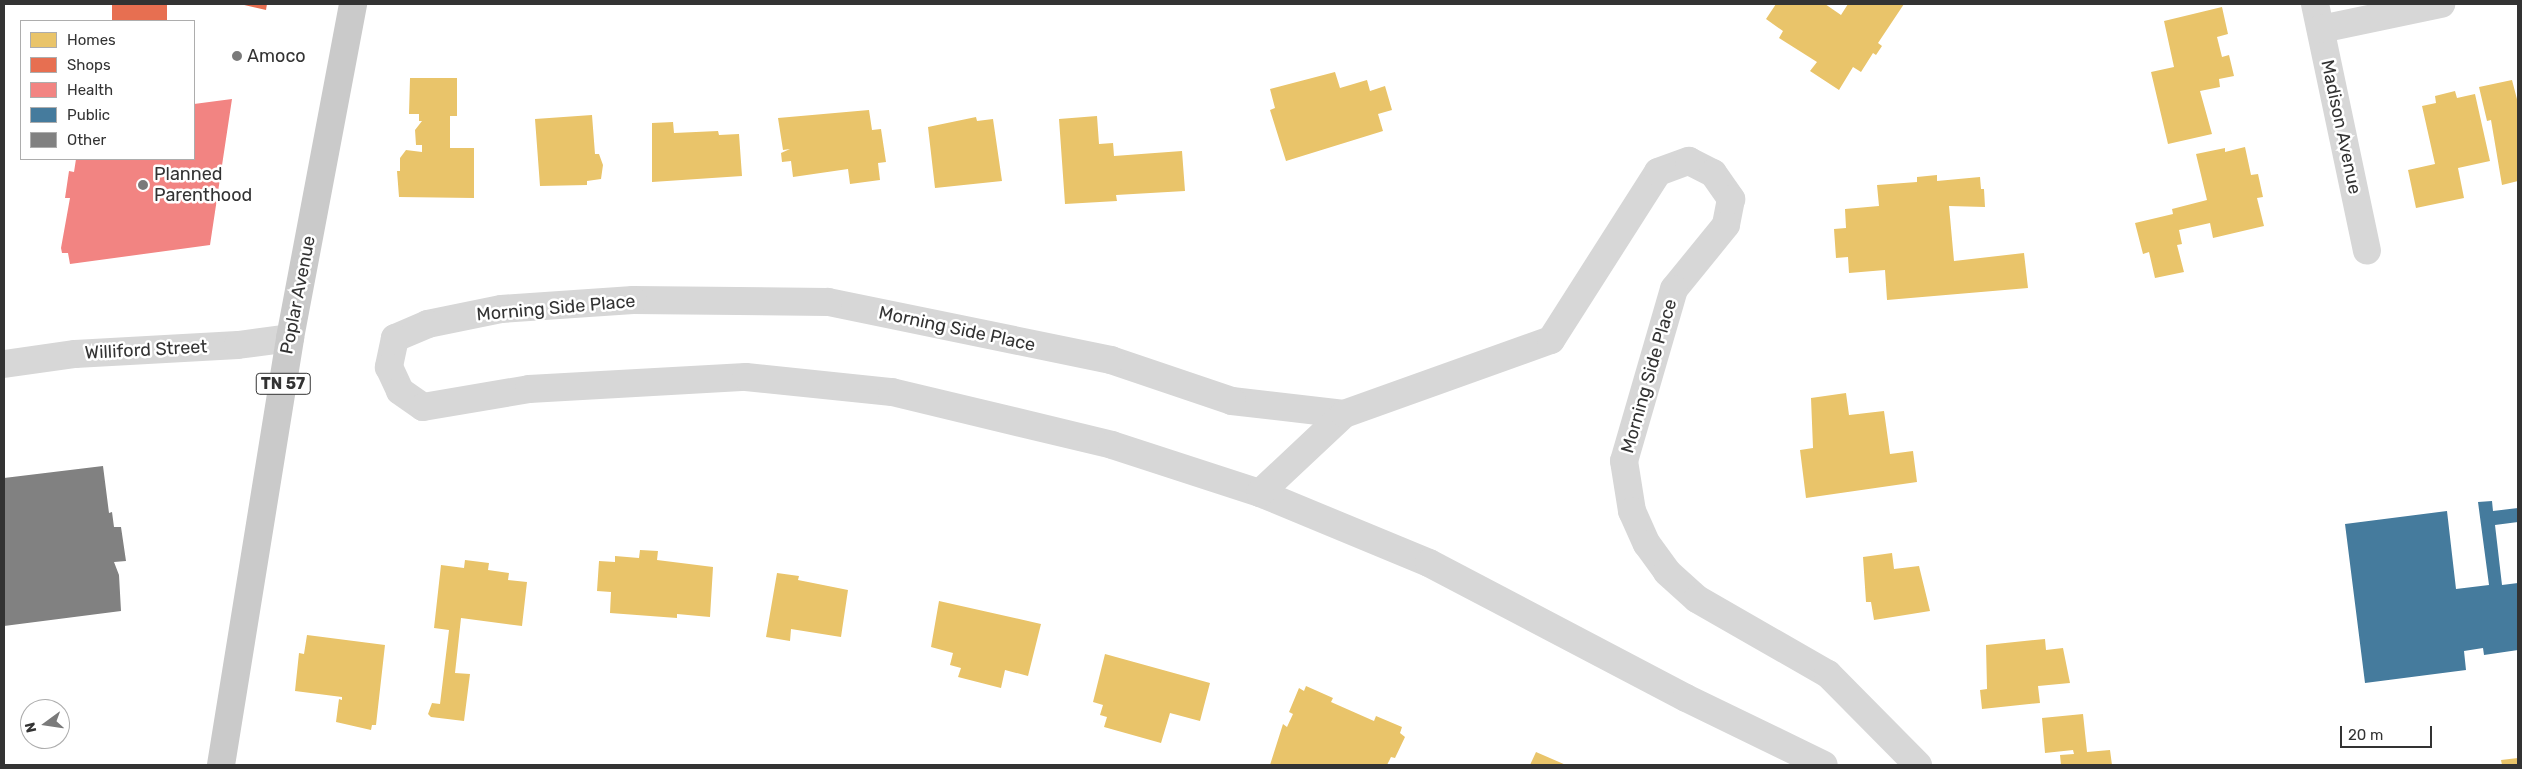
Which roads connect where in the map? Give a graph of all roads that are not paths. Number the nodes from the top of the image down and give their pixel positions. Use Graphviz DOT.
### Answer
graph roads {
  1 [pos="353,4"];
  2 [pos="2441,4"];
  3 [pos="2318,17"];
  4 [pos="2367,251"];
  5 [pos="290,338"];
  6 [pos="4,364"];
  7 [pos="1344,414"];
  8 [pos="1260,493"];
  9 [pos="221,765"];
  10 [pos="1824,765"];
  11 [pos="1918,765"];
  1 -- 5 [label="main road, Poplar Avenue / TN 57"];
  2 -- 3 [label="street"];
  3 -- 4 [label="street, Madison Avenue"];
  5 -- 6 [label="street, Williford Street"];
  5 -- 9 [label="main road, Poplar Avenue / TN 57"];
  7 -- 8 [label="street, Morning Side Place"];
  7 -- 8 [label="street, Morning Side Place"];
  7 -- 11 [label="street, Morning Side Place"];
  8 -- 10 [label="street, Morning Side Place"];
}
